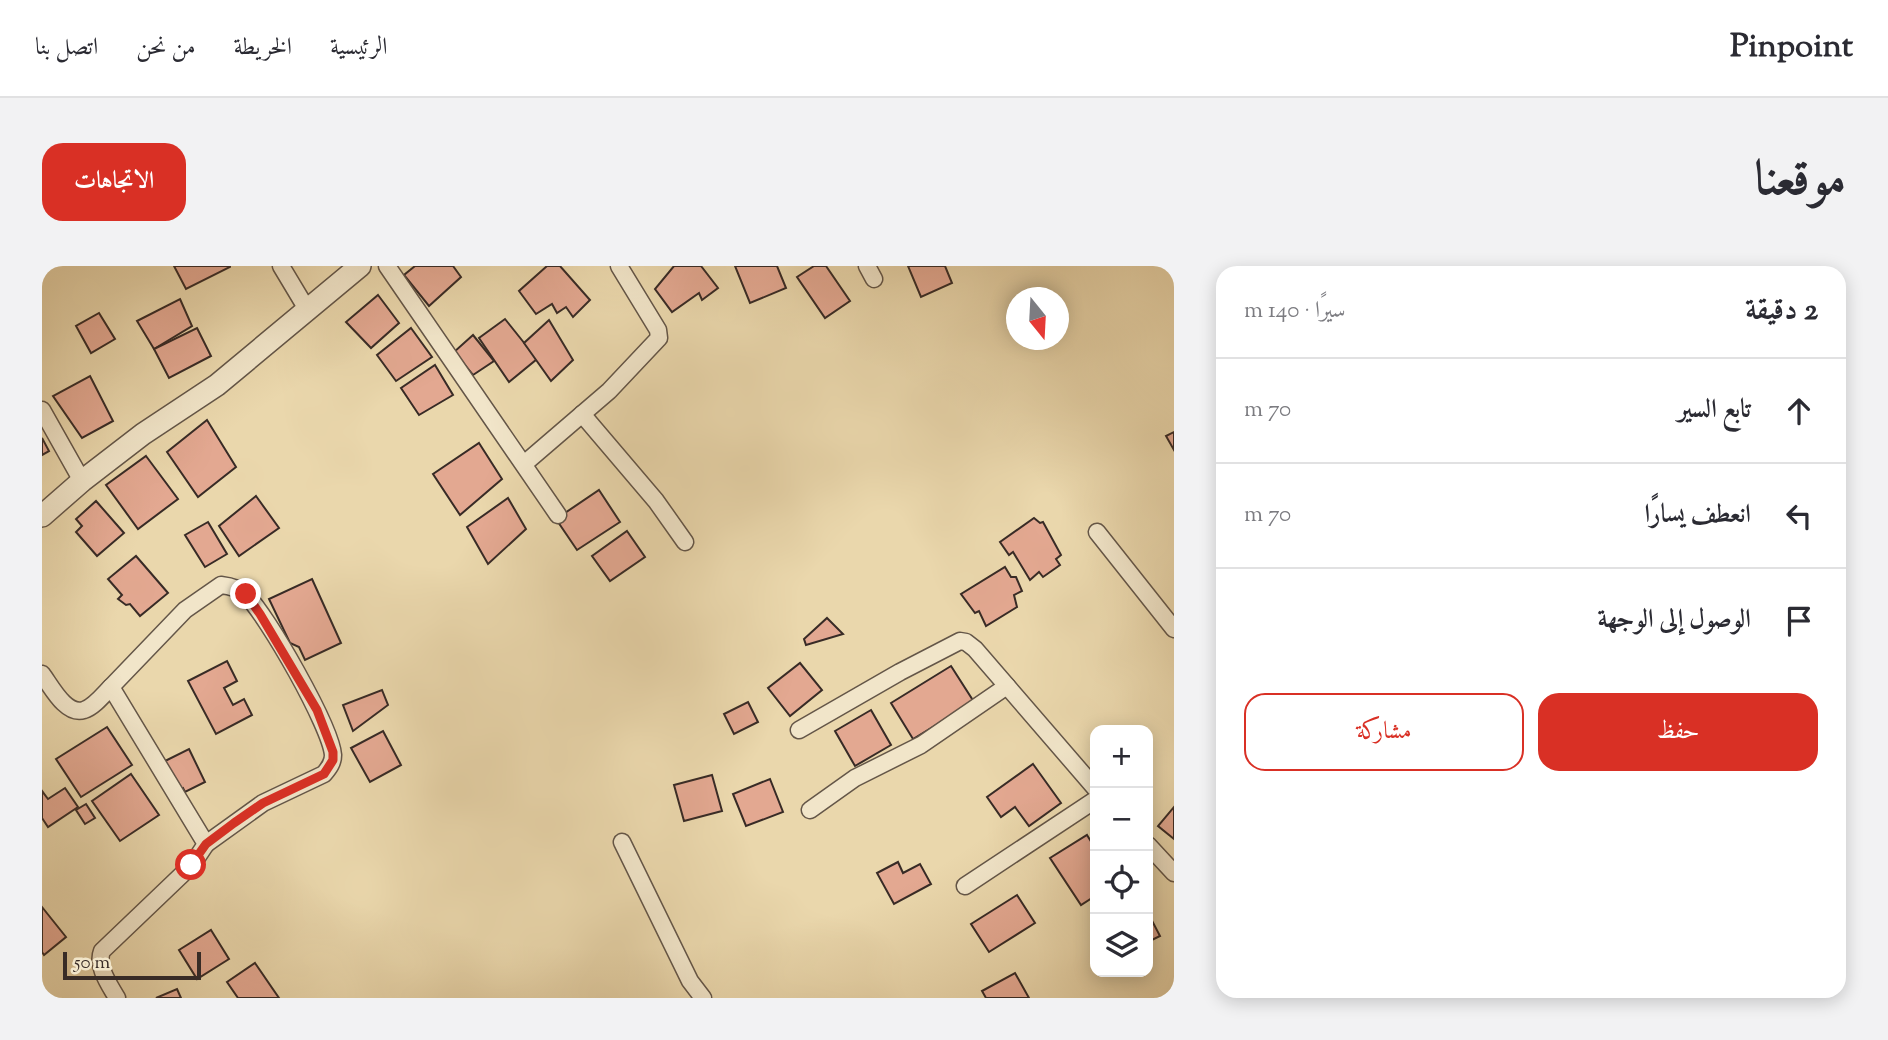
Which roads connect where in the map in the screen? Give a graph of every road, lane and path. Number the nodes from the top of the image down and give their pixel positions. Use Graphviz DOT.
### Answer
graph roads {
  1 [pos="281,266"];
  2 [pos="360,266"];
  3 [pos="387,266"];
  4 [pos="619,266"];
  5 [pos="308,311"];
  6 [pos="42,410"];
  7 [pos="582,414"];
  8 [pos="524,464"];
  9 [pos="82,481"];
  10 [pos="558,515"];
  11 [pos="42,516"];
  12 [pos="1097,532"];
  13 [pos="685,542"];
  14 [pos="1174,629"];
  15 [pos="42,674"];
  16 [pos="1007,686"];
  17 [pos="111,687"];
  18 [pos="799,730"];
  19 [pos="1090,782"];
  20 [pos="1090,803"];
  21 [pos="810,810"];
  22 [pos="622,842"];
  23 [pos="206,844"];
  24 [pos="1153,850"];
  25 [pos="1174,873"];
  26 [pos="965,886"];
  27 [pos="117,998"];
  28 [pos="703,998"];
  1 -- 5 [label="street"];
  2 -- 5 [label="street"];
  3 -- 8 [label="street"];
  4 -- 7 [label="street"];
  5 -- 9 [label="street"];
  6 -- 9 [label="street"];
  7 -- 8 [label="street"];
  7 -- 13 [label="street"];
  8 -- 10 [label="street"];
  9 -- 11 [label="street"];
  12 -- 14 [label="street"];
  15 -- 17 [label="street"];
  16 -- 18 [label="street"];
  16 -- 19 [label="street"];
  16 -- 21 [label="street"];
  17 -- 23 [label="street"];
  17 -- 23 [label="street"];
  20 -- 26 [label="street"];
  22 -- 28 [label="street"];
  23 -- 27 [label="street"];
  24 -- 25 [label="street"];
}
